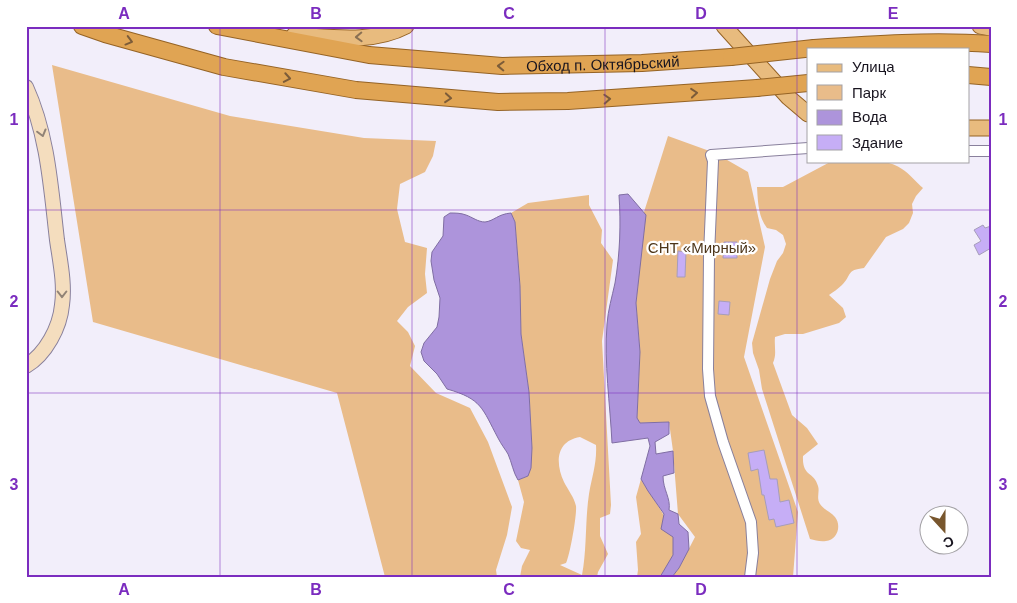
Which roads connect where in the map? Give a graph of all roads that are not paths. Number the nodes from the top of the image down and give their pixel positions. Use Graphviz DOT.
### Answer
graph roads {
  1 [pos="82,26"];
  2 [pos="217,26"];
  3 [pos="406,26"];
  4 [pos="724,26"];
  5 [pos="737,26"];
  6 [pos="980,26"];
  7 [pos="991,28"];
  8 [pos="242,32"];
  9 [pos="991,44"];
  10 [pos="814,48"];
  11 [pos="807,49"];
  12 [pos="970,75"];
  13 [pos="991,76"];
  14 [pos="807,83"];
  15 [pos="26,87"];
  16 [pos="807,99"];
  17 [pos="807,113"];
  18 [pos="970,128"];
  19 [pos="991,128"];
  20 [pos="991,137"];
  21 [pos="970,138"];
  22 [pos="807,148"];
  23 [pos="970,150"];
  24 [pos="991,151"];
  25 [pos="26,366"];
  26 [pos="750,577"];
  1 -- 14 [label="highway, one-way, bridge"];
  2 -- 8 [label="highway, Обход п. Октябрьский"];
  3 -- 8 [label="main road, one-way"];
  4 -- 17 [label="main road"];
  5 -- 16 [label="main road"];
  6 -- 7 [label="main road"];
  11 -- 8 [label="highway, Обход п. Октябрьский, one-way, bridge"];
  9 -- 10 [label="highway, Обход п. Октябрьский"];
  12 -- 13 [label="highway"];
  15 -- 25 [label="main road, one-way"];
  18 -- 19 [label="main road"];
  20 -- 21 [label="main road"];
  22 -- 26 [label="street"];
  23 -- 24 [label="street"];
}
